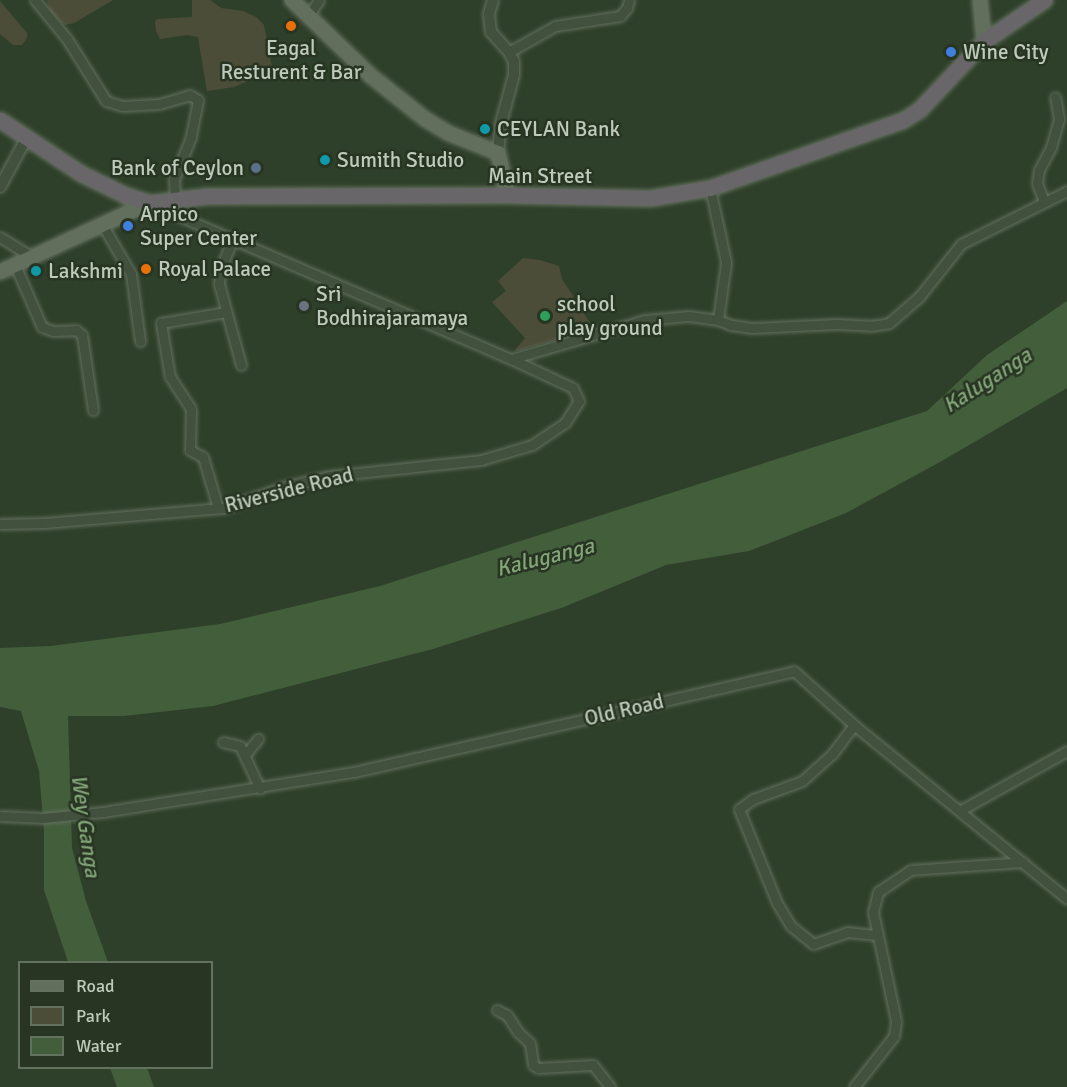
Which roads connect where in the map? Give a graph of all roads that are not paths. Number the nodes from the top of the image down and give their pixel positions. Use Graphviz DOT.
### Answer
graph roads {
  1 [pos="35,0"];
  2 [pos="292,0"];
  3 [pos="319,0"];
  4 [pos="493,0"];
  5 [pos="629,0"];
  6 [pos="980,0"];
  7 [pos="1044,0"];
  8 [pos="308,16"];
  9 [pos="984,40"];
  10 [pos="509,52"];
  11 [pos="1055,97"];
  12 [pos="0,120"];
  13 [pos="26,139"];
  14 [pos="498,153"];
  15 [pos="0,187"];
  16 [pos="710,188"];
  17 [pos="1067,191"];
  18 [pos="508,195"];
  19 [pos="175,198"];
  20 [pos="1044,201"];
  21 [pos="149,203"];
  22 [pos="102,224"];
  23 [pos="0,237"];
  24 [pos="233,238"];
  25 [pos="32,257"];
  26 [pos="15,265"];
  27 [pos="0,272"];
  28 [pos="226,312"];
  29 [pos="718,320"];
  30 [pos="140,341"];
  31 [pos="511,359"];
  32 [pos="242,365"];
  33 [pos="93,410"];
  34 [pos="218,508"];
  35 [pos="0,524"];
  36 [pos="854,725"];
  37 [pos="258,739"];
  38 [pos="224,742"];
  39 [pos="1067,751"];
  40 [pos="246,755"];
  41 [pos="260,789"];
  42 [pos="961,810"];
  43 [pos="0,816"];
  44 [pos="1023,862"];
  45 [pos="1067,899"];
  46 [pos="877,935"];
  47 [pos="497,1010"];
  48 [pos="610,1087"];
  49 [pos="854,1087"];
  1 -- 19 [label="street"];
  2 -- 8 [label="main road"];
  3 -- 8 [label="street"];
  4 -- 10 [label="street"];
  5 -- 10 [label="street"];
  6 -- 9 [label="main road"];
  7 -- 9 [label="highway, Main Street"];
  8 -- 14 [label="main road"];
  9 -- 16 [label="highway, Main Street"];
  10 -- 14 [label="street"];
  11 -- 20 [label="street"];
  12 -- 13 [label="highway"];
  13 -- 15 [label="street"];
  13 -- 21 [label="highway"];
  14 -- 18 [label="main road"];
  16 -- 18 [label="highway, Main Street"];
  16 -- 29 [label="street"];
  17 -- 20 [label="street"];
  18 -- 19 [label="highway, Main Street"];
  19 -- 21 [label="highway, Main Street"];
  20 -- 29 [label="street"];
  21 -- 22 [label="main road"];
  21 -- 24 [label="street"];
  22 -- 25 [label="main road"];
  22 -- 30 [label="street"];
  23 -- 25 [label="street"];
  24 -- 28 [label="street"];
  24 -- 31 [label="street"];
  25 -- 26 [label="main road"];
  26 -- 27 [label="main road"];
  26 -- 33 [label="street"];
  28 -- 32 [label="street"];
  28 -- 34 [label="street"];
  29 -- 31 [label="street"];
  31 -- 34 [label="street, Riverside Road"];
  34 -- 35 [label="street, Riverside Road"];
  36 -- 41 [label="street, Old Road"];
  36 -- 42 [label="street, Old Road"];
  36 -- 46 [label="street"];
  37 -- 40 [label="street"];
  38 -- 40 [label="street"];
  39 -- 42 [label="street"];
  40 -- 41 [label="street"];
  41 -- 43 [label="street, Old Road"];
  42 -- 44 [label="street, Old Road"];
  44 -- 45 [label="street, Old Road"];
  44 -- 46 [label="street"];
  46 -- 49 [label="street"];
  47 -- 48 [label="street"];
}
